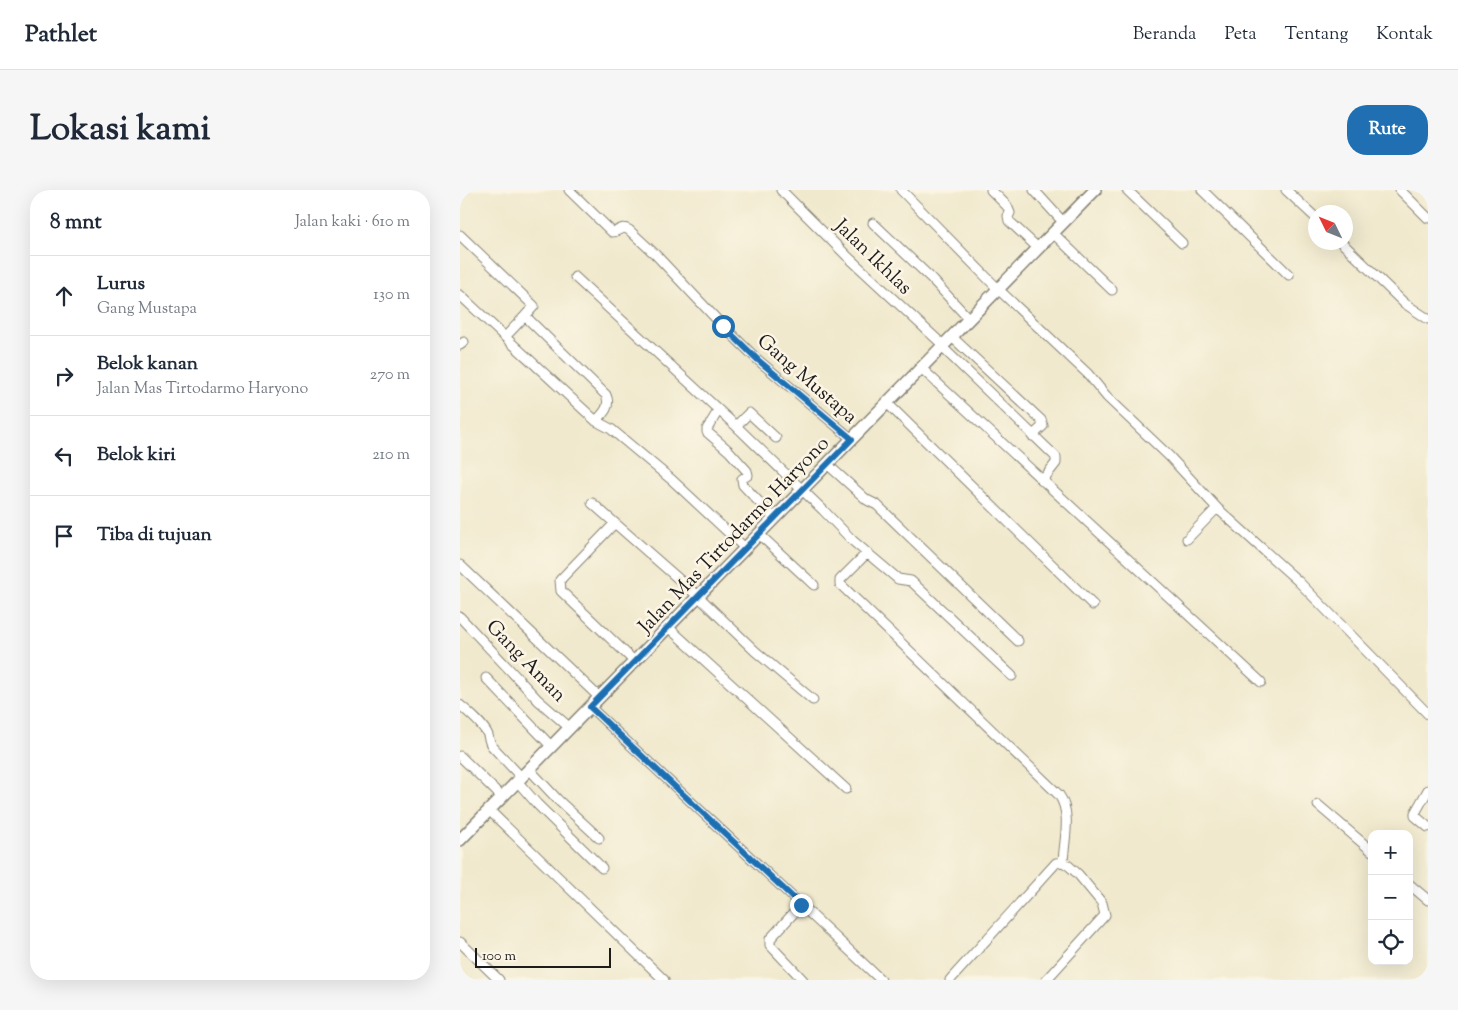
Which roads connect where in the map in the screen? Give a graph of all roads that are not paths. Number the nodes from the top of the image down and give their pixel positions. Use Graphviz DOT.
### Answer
graph roads {
  1 [pos="569,190"];
  2 [pos="781,190"];
  3 [pos="901,190"];
  4 [pos="991,190"];
  5 [pos="1034,190"];
  6 [pos="1095,190"];
  7 [pos="1127,190"];
  8 [pos="1202,190"];
  9 [pos="1286,190"];
  10 [pos="1400,190"];
  11 [pos="1308,211"];
  12 [pos="1428,218"];
  13 [pos="1063,222"];
  14 [pos="872,223"];
  15 [pos="1053,233"];
  16 [pos="460,235"];
  17 [pos="1182,243"];
  18 [pos="1038,248"];
  19 [pos="1350,250"];
  20 [pos="1289,275"];
  21 [pos="575,278"];
  22 [pos="998,289"];
  23 [pos="1112,290"];
  24 [pos="460,295"];
  25 [pos="525,316"];
  26 [pos="969,319"];
  27 [pos="1428,319"];
  28 [pos="505,337"];
  29 [pos="946,343"];
  30 [pos="921,368"];
  31 [pos="887,403"];
  32 [pos="718,411"];
  33 [pos="596,421"];
  34 [pos="736,426"];
  35 [pos="1032,436"];
  36 [pos="776,438"];
  37 [pos="852,439"];
  38 [pos="827,464"];
  39 [pos="1042,481"];
  40 [pos="801,490"];
  41 [pos="592,503"];
  42 [pos="1217,508"];
  43 [pos="774,518"];
  44 [pos="614,524"];
  45 [pos="759,534"];
  46 [pos="1187,539"];
  47 [pos="746,548"];
  48 [pos="867,553"];
  49 [pos="460,565"];
  50 [pos="814,585"];
  51 [pos="698,596"];
  52 [pos="1094,605"];
  53 [pos="460,617"];
  54 [pos="668,627"];
  55 [pos="1018,641"];
  56 [pos="634,661"];
  57 [pos="1012,676"];
  58 [pos="486,678"];
  59 [pos="1261,682"];
  60 [pos="599,697"];
  61 [pos="813,700"];
  62 [pos="460,705"];
  63 [pos="590,707"];
  64 [pos="1428,714"];
  65 [pos="570,728"];
  66 [pos="551,746"];
  67 [pos="460,756"];
  68 [pos="522,776"];
  69 [pos="846,789"];
  70 [pos="1428,790"];
  71 [pos="502,797"];
  72 [pos="1318,805"];
  73 [pos="489,810"];
  74 [pos="1428,827"];
  75 [pos="599,838"];
  76 [pos="460,839"];
  77 [pos="1368,848"];
  78 [pos="1063,862"];
  79 [pos="602,868"];
  80 [pos="1413,887"];
  81 [pos="1428,900"];
  82 [pos="801,905"];
  83 [pos="460,942"];
  84 [pos="499,980"];
  85 [pos="664,980"];
  86 [pos="803,980"];
  87 [pos="881,980"];
  88 [pos="950,980"];
  89 [pos="1046,980"];
  1 -- 37 [label="street, Gang Mustapa"];
  2 -- 29 [label="street, Jalan Ikhlas"];
  3 -- 22 [label="street"];
  4 -- 18 [label="street"];
  5 -- 13 [label="street"];
  6 -- 13 [label="street, Jalan Mas Tirtodarmo Haryono"];
  7 -- 17 [label="street"];
  8 -- 20 [label="street"];
  9 -- 11 [label="street"];
  10 -- 12 [label="street"];
  13 -- 15 [label="street, Jalan Mas Tirtodarmo Haryono"];
  14 -- 26 [label="street"];
  15 -- 18 [label="street, Jalan Mas Tirtodarmo Haryono"];
  15 -- 23 [label="street"];
  16 -- 25 [label="street"];
  18 -- 22 [label="street, Jalan Mas Tirtodarmo Haryono"];
  19 -- 27 [label="street"];
  21 -- 32 [label="street"];
  22 -- 26 [label="street, Jalan Mas Tirtodarmo Haryono"];
  22 -- 42 [label="street"];
  24 -- 28 [label="street"];
  25 -- 28 [label="street"];
  25 -- 33 [label="street"];
  26 -- 29 [label="street, Jalan Mas Tirtodarmo Haryono"];
  28 -- 33 [label="street"];
  29 -- 30 [label="street, Jalan Mas Tirtodarmo Haryono"];
  29 -- 35 [label="street"];
  29 -- 35 [label="street"];
  30 -- 31 [label="street, Jalan Mas Tirtodarmo Haryono"];
  30 -- 39 [label="street"];
  31 -- 37 [label="street, Jalan Mas Tirtodarmo Haryono"];
  31 -- 52 [label="street"];
  32 -- 34 [label="street"];
  32 -- 43 [label="street"];
  33 -- 47 [label="street"];
  34 -- 36 [label="street"];
  34 -- 40 [label="street"];
  35 -- 39 [label="street"];
  37 -- 38 [label="street, Jalan Mas Tirtodarmo Haryono"];
  38 -- 40 [label="street, Jalan Mas Tirtodarmo Haryono"];
  38 -- 55 [label="street"];
  39 -- 59 [label="street"];
  40 -- 43 [label="street, Jalan Mas Tirtodarmo Haryono"];
  40 -- 48 [label="street"];
  41 -- 44 [label="street"];
  42 -- 46 [label="street"];
  42 -- 64 [label="street"];
  43 -- 45 [label="street, Jalan Mas Tirtodarmo Haryono"];
  44 -- 51 [label="street"];
  44 -- 56 [label="street"];
  45 -- 47 [label="street, Jalan Mas Tirtodarmo Haryono"];
  45 -- 50 [label="street"];
  47 -- 51 [label="street, Jalan Mas Tirtodarmo Haryono"];
  48 -- 57 [label="street"];
  48 -- 78 [label="street"];
  49 -- 60 [label="street"];
  51 -- 54 [label="street, Jalan Mas Tirtodarmo Haryono"];
  51 -- 61 [label="street"];
  53 -- 65 [label="street, Gang Aman"];
  54 -- 56 [label="street, Jalan Mas Tirtodarmo Haryono"];
  54 -- 69 [label="street"];
  56 -- 60 [label="street, Jalan Mas Tirtodarmo Haryono"];
  58 -- 66 [label="street"];
  60 -- 63 [label="street, Jalan Mas Tirtodarmo Haryono"];
  62 -- 68 [label="street"];
  63 -- 65 [label="street, Jalan Mas Tirtodarmo Haryono"];
  63 -- 82 [label="street"];
  65 -- 66 [label="street, Jalan Mas Tirtodarmo Haryono"];
  66 -- 68 [label="street, Jalan Mas Tirtodarmo Haryono"];
  67 -- 71 [label="street"];
  68 -- 71 [label="street, Jalan Mas Tirtodarmo Haryono"];
  68 -- 75 [label="street"];
  68 -- 79 [label="street"];
  70 -- 74 [label="street"];
  71 -- 73 [label="street, Jalan Mas Tirtodarmo Haryono"];
  72 -- 77 [label="street"];
  73 -- 76 [label="street, Jalan Mas Tirtodarmo Haryono"];
  73 -- 85 [label="street"];
  78 -- 88 [label="street"];
  78 -- 89 [label="street"];
  80 -- 81 [label="street"];
  82 -- 86 [label="street"];
  82 -- 87 [label="street"];
  83 -- 84 [label="street"];
}
